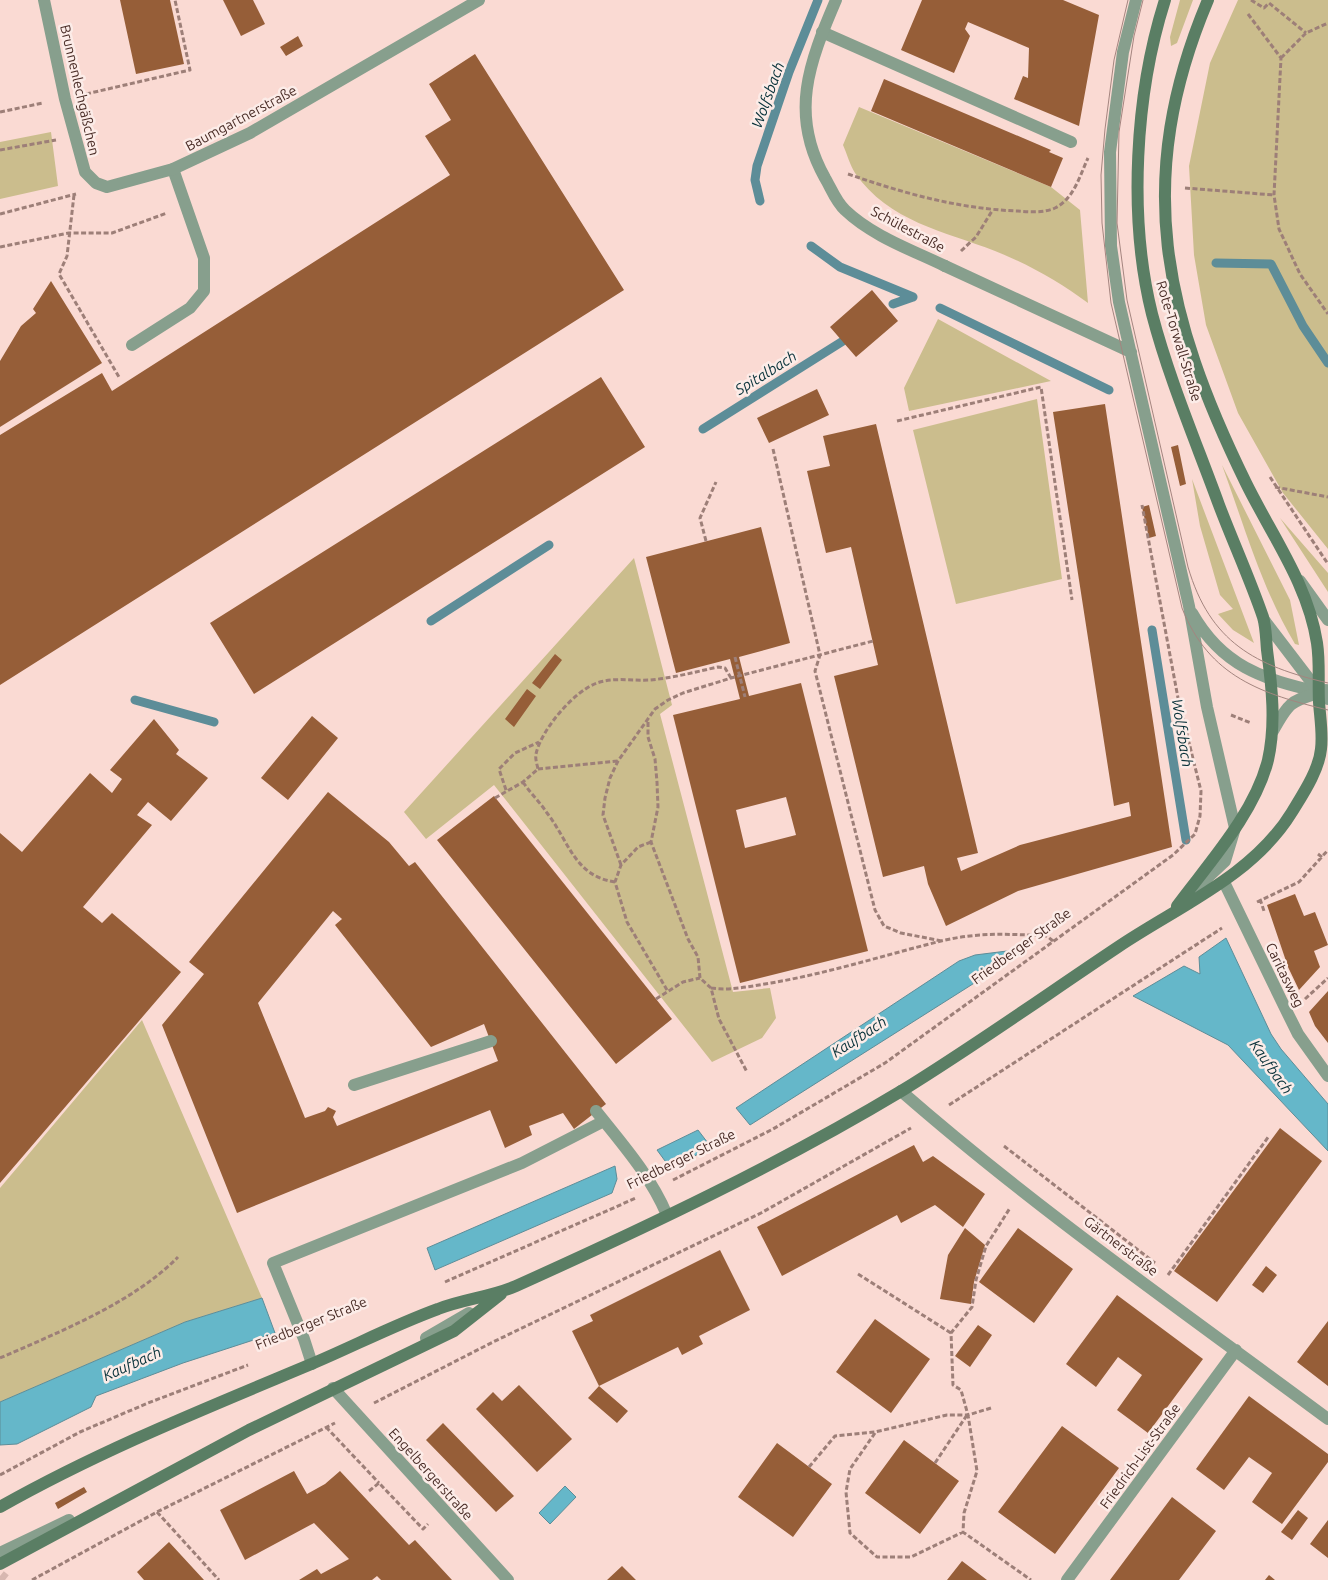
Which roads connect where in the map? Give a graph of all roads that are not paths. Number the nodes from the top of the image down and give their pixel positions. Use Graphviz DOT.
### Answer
graph roads {
  1 [pos="44,0"];
  2 [pos="479,0"];
  3 [pos="836,0"];
  4 [pos="1136,0"];
  5 [pos="1165,0"];
  6 [pos="1208,0"];
  7 [pos="822,32"];
  8 [pos="1071,142"];
  9 [pos="173,169"];
  10 [pos="96,182"];
  11 [pos="132,345"];
  12 [pos="1131,352"];
  13 [pos="1298,577"];
  14 [pos="1189,606"];
  15 [pos="1264,620"];
  16 [pos="1328,620"];
  17 [pos="1271,680"];
  18 [pos="1325,693"];
  19 [pos="1273,731"];
  20 [pos="1325,752"];
  21 [pos="1235,828"];
  22 [pos="1224,882"];
  23 [pos="1174,910"];
  24 [pos="491,1041"];
  25 [pos="1328,1076"];
  26 [pos="354,1085"];
  27 [pos="901,1091"];
  28 [pos="667,1214"];
  29 [pos="508,1290"];
  30 [pos="1236,1350"];
  31 [pos="312,1364"];
  32 [pos="333,1388"];
  33 [pos="1328,1419"];
  34 [pos="0,1507"];
  35 [pos="0,1553"];
  36 [pos="0,1564"];
  37 [pos="508,1580"];
  38 [pos="1067,1580"];
  1 -- 10 [label="street, Brunnenlechgäßchen"];
  2 -- 9 [label="street, Baumgartnerstraße"];
  3 -- 7 [label="street, Schülestraße"];
  4 -- 12 [label="street"];
  5 -- 15 [label="main road, Rote-Torwall-Straße"];
  6 -- 13 [label="main road, Rote-Torwall-Straße"];
  7 -- 8 [label="street"];
  7 -- 12 [label="street, Schülestraße"];
  9 -- 10 [label="street, Baumgartnerstraße"];
  9 -- 11 [label="street"];
  12 -- 14 [label="street"];
  13 -- 16 [label="street"];
  13 -- 18 [label="main road"];
  14 -- 17 [label="street"];
  14 -- 21 [label="street"];
  15 -- 17 [label="main road"];
  15 -- 18 [label="street"];
  17 -- 18 [label="street"];
  17 -- 19 [label="main road"];
  18 -- 19 [label="street"];
  18 -- 20 [label="main road"];
  19 -- 21 [label="main road"];
  20 -- 22 [label="main road"];
  21 -- 23 [label="main road"];
  22 -- 23 [label="main road"];
  22 -- 25 [label="street, Caritasweg"];
  23 -- 27 [label="main road"];
  24 -- 26 [label="street"];
  27 -- 28 [label="main road"];
  27 -- 30 [label="street, Gärtnerstraße"];
  28 -- 29 [label="main road"];
  28 -- 31 [label="street"];
  29 -- 31 [label="main road"];
  29 -- 32 [label="main road"];
  29 -- 35 [label="street"];
  30 -- 33 [label="street, Gärtnerstraße"];
  30 -- 38 [label="street, Friedrich-List-Straße"];
  31 -- 34 [label="main road"];
  32 -- 36 [label="main road"];
  32 -- 37 [label="street, Engelbergerstraße"];
}
